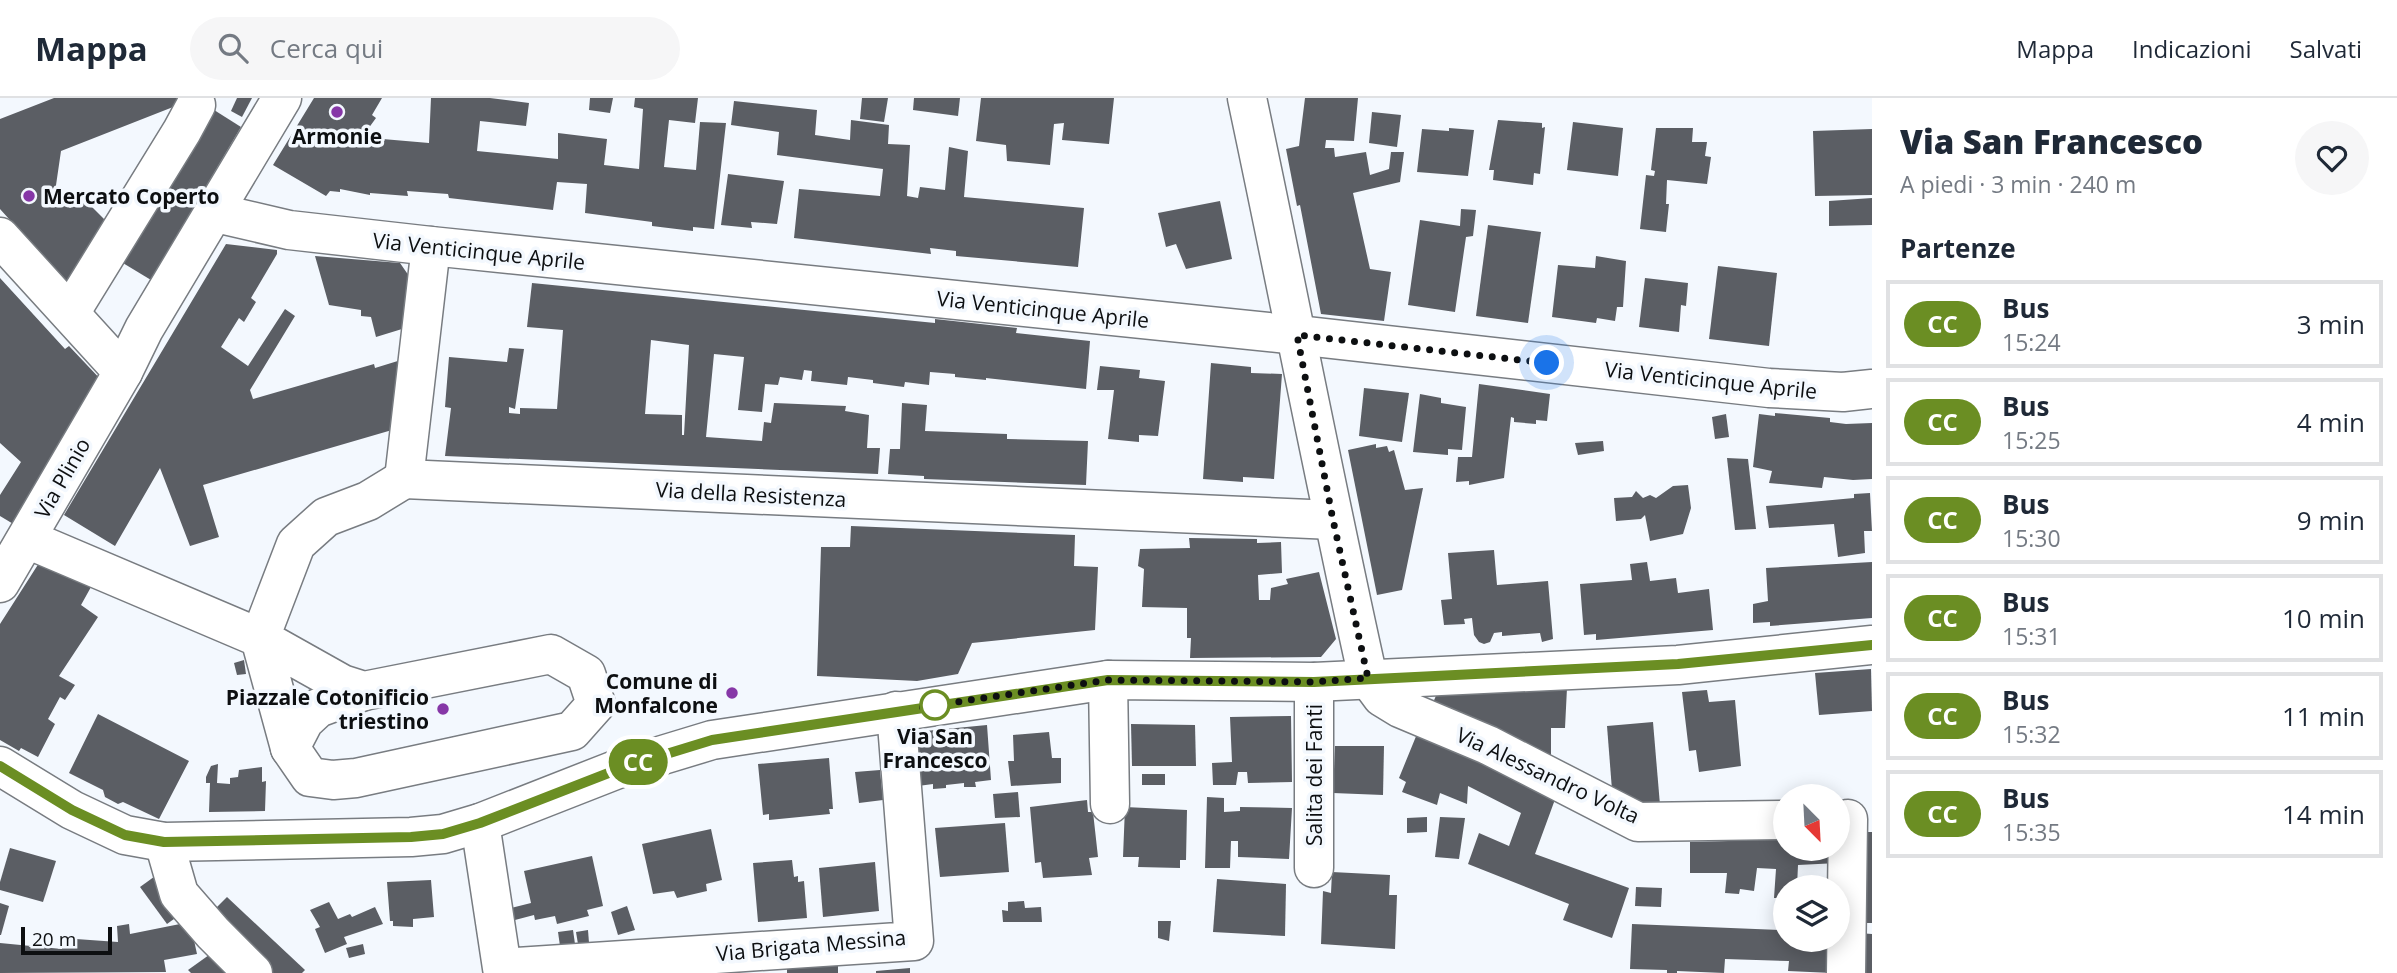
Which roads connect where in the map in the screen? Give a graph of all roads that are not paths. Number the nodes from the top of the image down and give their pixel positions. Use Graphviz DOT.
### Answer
graph roads {
  1 [pos="282,98"];
  2 [pos="1247,98"];
  3 [pos="196,106"];
  4 [pos="216,213"];
  5 [pos="0,237"];
  6 [pos="431,246"];
  7 [pos="70,313"];
  8 [pos="1297,335"];
  9 [pos="123,372"];
  10 [pos="1872,389"];
  11 [pos="404,479"];
  12 [pos="1333,520"];
  13 [pos="27,539"];
  14 [pos="0,583"];
  15 [pos="260,638"];
  16 [pos="1872,645"];
  17 [pos="1368,678"];
  18 [pos="1108,680"];
  19 [pos="1314,682"];
  20 [pos="364,691"];
  21 [pos="896,711"];
  22 [pos="290,748"];
  23 [pos="0,766"];
  24 [pos="1110,804"];
  25 [pos="1852,819"];
  26 [pos="1773,820"];
  27 [pos="480,823"];
  28 [pos="164,842"];
  29 [pos="1314,868"];
  30 [pos="253,973"];
  31 [pos="1846,973"];
  1 -- 4 [label="street, Via Plinio"];
  2 -- 8 [label="street"];
  3 -- 7 [label="street"];
  4 -- 6 [label="street, Via Venticinque Aprile"];
  4 -- 9 [label="street, Via Plinio"];
  5 -- 7 [label="street"];
  6 -- 8 [label="street, Via Venticinque Aprile"];
  6 -- 11 [label="street"];
  7 -- 9 [label="street"];
  8 -- 10 [label="street, Via Venticinque Aprile"];
  8 -- 12 [label="street"];
  9 -- 13 [label="street, Via Plinio"];
  11 -- 12 [label="street, Via della Resistenza"];
  11 -- 15 [label="street"];
  12 -- 17 [label="street"];
  13 -- 14 [label="street, Via Plinio"];
  13 -- 15 [label="street"];
  15 -- 20 [label="street"];
  15 -- 22 [label="street"];
  16 -- 17 [label="street"];
  17 -- 19 [label="street"];
  17 -- 26 [label="street, Via Alessandro Volta"];
  18 -- 19 [label="street"];
  18 -- 21 [label="street"];
  18 -- 24 [label="street"];
  19 -- 29 [label="street, Salita dei Fanti"];
  20 -- 22 [label="street"];
  20 -- 22 [label="street"];
  21 -- 27 [label="street"];
  21 -- 27 [label="street, Via Brigata Messina"];
  23 -- 28 [label="street"];
  25 -- 31 [label="street"];
  27 -- 28 [label="street"];
  28 -- 30 [label="street"];
}
